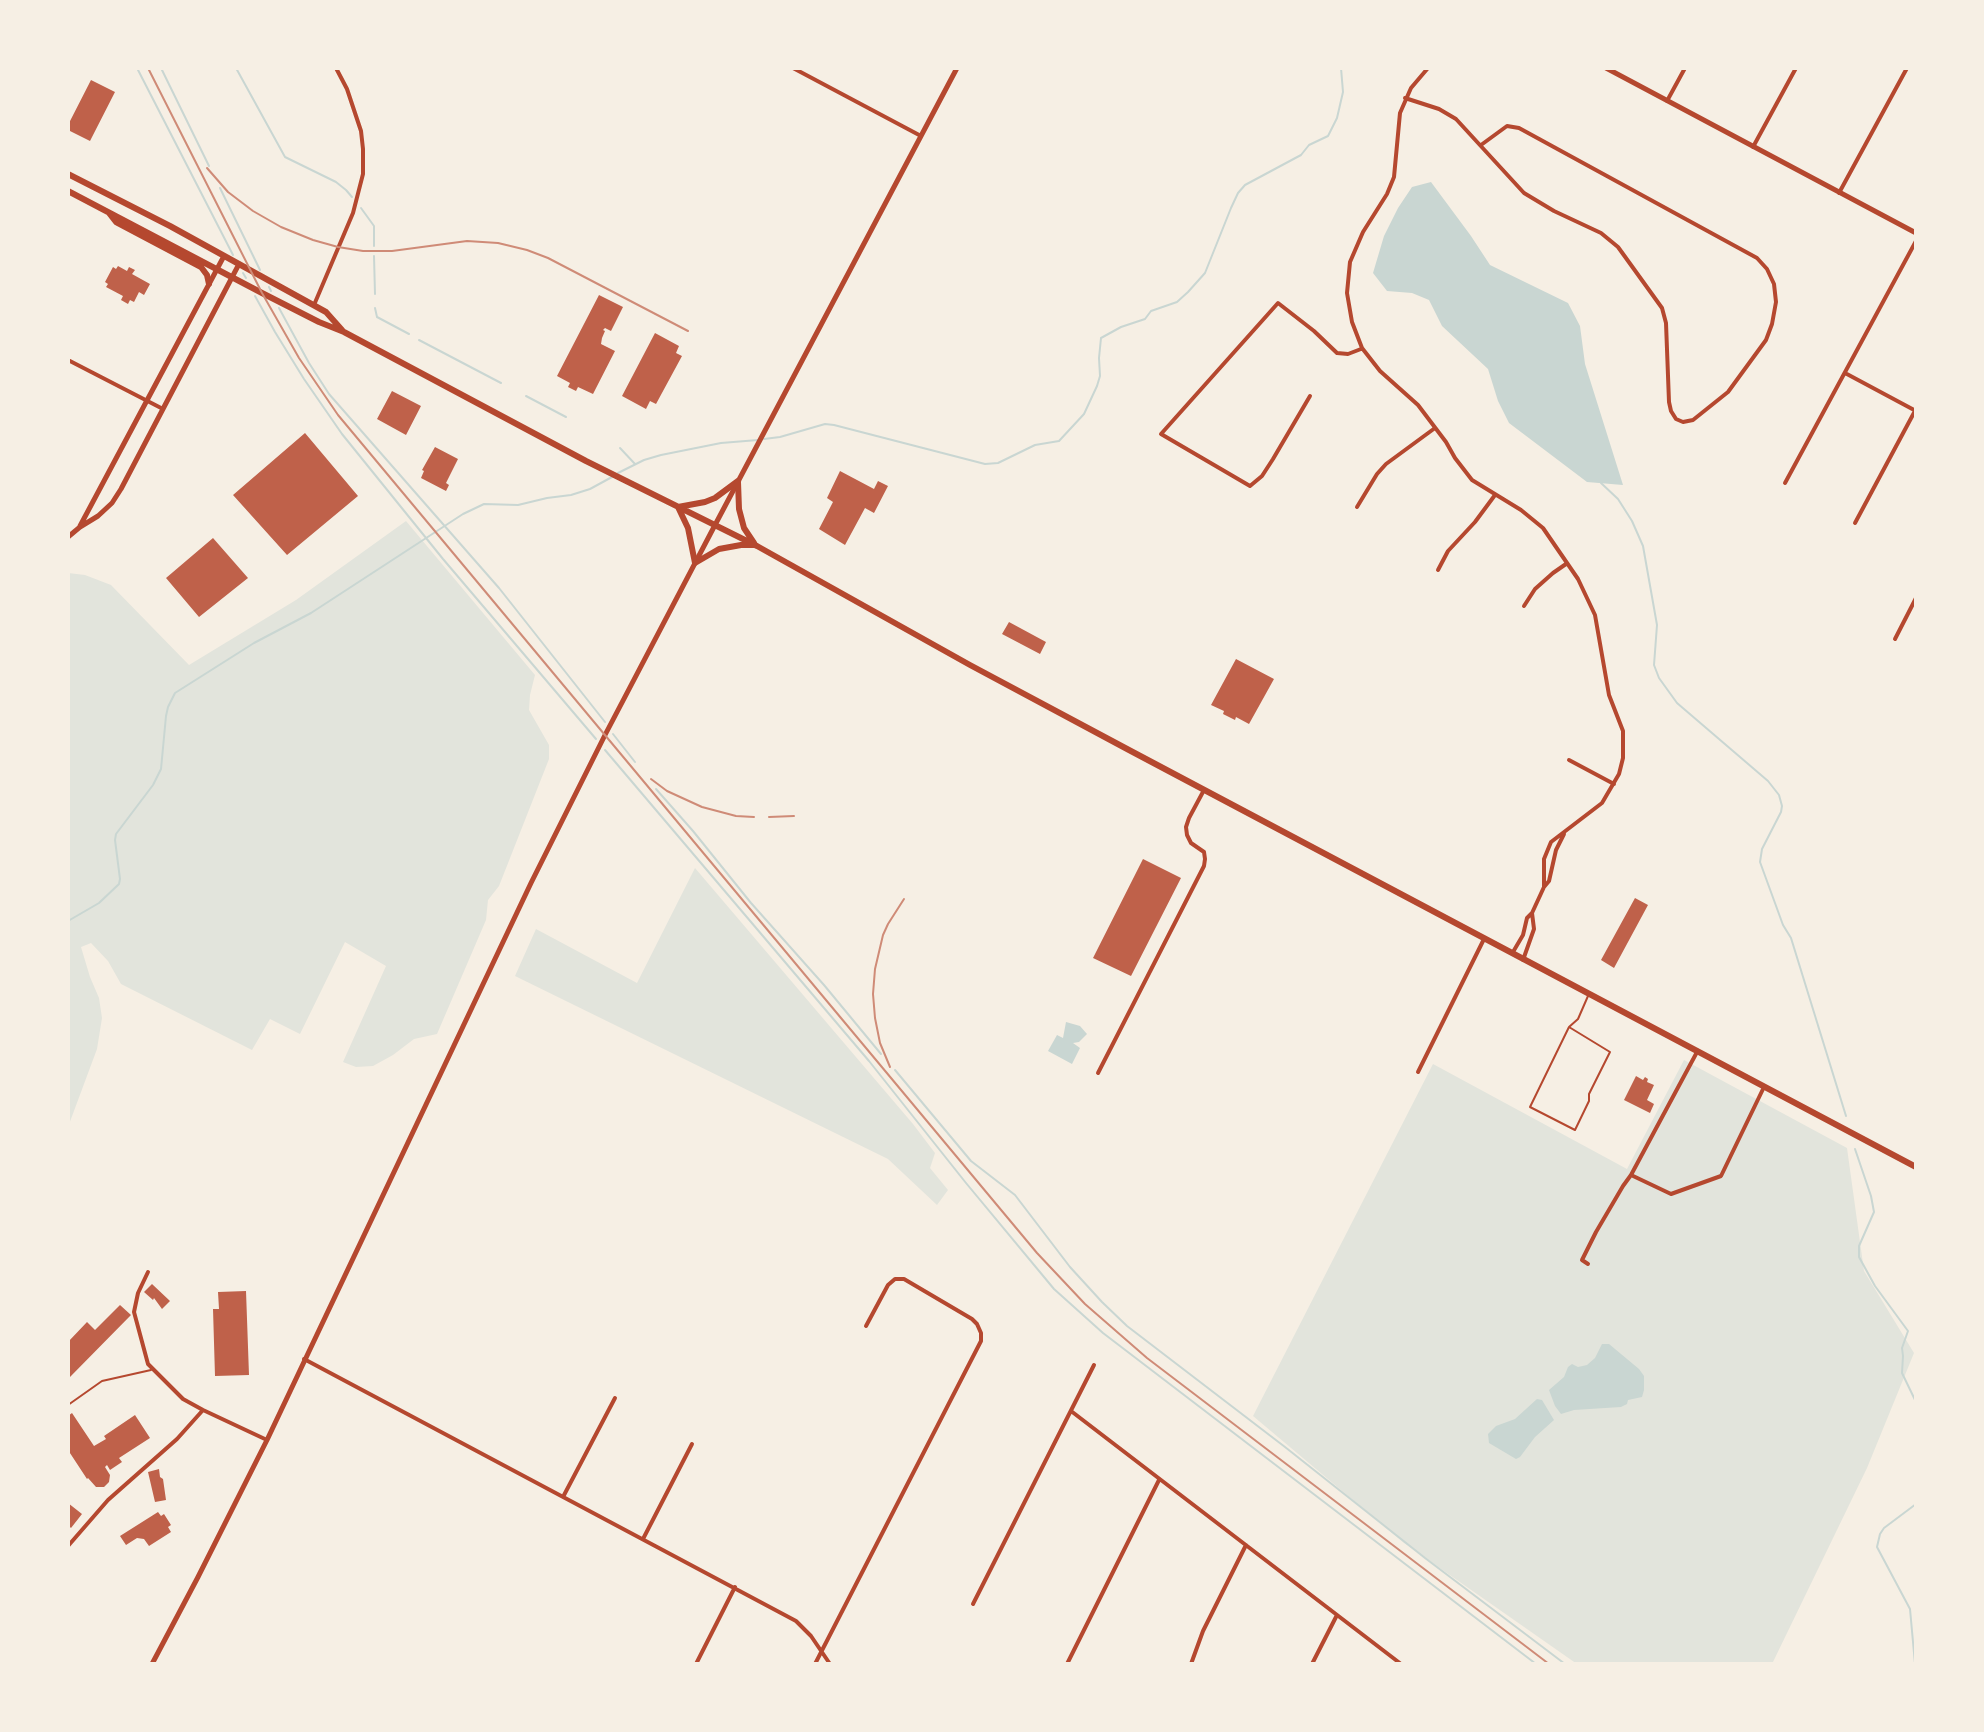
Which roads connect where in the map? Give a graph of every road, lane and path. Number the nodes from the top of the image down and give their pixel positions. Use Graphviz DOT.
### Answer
graph roads {
  1 [pos="336,68"];
  2 [pos="793,68"];
  3 [pos="957,68"];
  4 [pos="1428,68"];
  5 [pos="1606,68"];
  6 [pos="1685,68"];
  7 [pos="1796,68"];
  8 [pos="1907,68"];
  9 [pos="1405,98"];
  10 [pos="1667,101"];
  11 [pos="921,136"];
  12 [pos="1481,145"];
  13 [pos="1753,147"];
  14 [pos="68,174"];
  15 [pos="68,191"];
  16 [pos="1839,193"];
  17 [pos="106,210"];
  18 [pos="1916,233"];
  19 [pos="1916,241"];
  20 [pos="224,256"];
  21 [pos="239,264"];
  22 [pos="217,269"];
  23 [pos="232,277"];
  24 [pos="209,284"];
  25 [pos="314,305"];
  26 [pos="344,332"];
  27 [pos="1362,348"];
  28 [pos="68,360"];
  29 [pos="1845,373"];
  30 [pos="1310,396"];
  31 [pos="148,401"];
  32 [pos="163,409"];
  33 [pos="1916,410"];
  34 [pos="1435,428"];
  35 [pos="738,481"];
  36 [pos="1785,483"];
  37 [pos="1495,495"];
  38 [pos="678,507"];
  39 [pos="1357,507"];
  40 [pos="1855,523"];
  41 [pos="715,525"];
  42 [pos="80,527"];
  43 [pos="68,537"];
  44 [pos="757,546"];
  45 [pos="695,563"];
  46 [pos="1566,564"];
  47 [pos="1438,570"];
  48 [pos="1916,598"];
  49 [pos="1524,606"];
  50 [pos="1895,639"];
  51 [pos="1569,760"];
  52 [pos="1614,784"];
  53 [pos="1204,790"];
  54 [pos="1566,832"];
  55 [pos="1544,887"];
  56 [pos="1532,913"];
  57 [pos="1484,939"];
  58 [pos="1512,954"];
  59 [pos="1523,960"];
  60 [pos="1589,995"];
  61 [pos="1569,1027"];
  62 [pos="1697,1052"];
  63 [pos="1418,1072"];
  64 [pos="1098,1073"];
  65 [pos="1764,1087"];
  66 [pos="1916,1167"];
  67 [pos="1631,1175"];
  68 [pos="1588,1264"];
  69 [pos="148,1272"];
  70 [pos="866,1326"];
  71 [pos="304,1359"];
  72 [pos="1094,1365"];
  73 [pos="152,1369"];
  74 [pos="615,1398"];
  75 [pos="68,1405"];
  76 [pos="203,1410"];
  77 [pos="1071,1411"];
  78 [pos="267,1440"];
  79 [pos="692,1444"];
  80 [pos="1159,1480"];
  81 [pos="563,1497"];
  82 [pos="643,1539"];
  83 [pos="1246,1545"];
  84 [pos="68,1546"];
  85 [pos="735,1587"];
  86 [pos="973,1604"];
  87 [pos="1337,1615"];
  88 [pos="821,1652"];
  89 [pos="152,1664"];
  90 [pos="696,1664"];
  91 [pos="815,1664"];
  92 [pos="830,1664"];
  93 [pos="1067,1664"];
  94 [pos="1191,1664"];
  95 [pos="1312,1664"];
  96 [pos="1401,1664"];
  1 -- 25 [label="street"];
  2 -- 11 [label="street"];
  3 -- 11 [label="street"];
  4 -- 9 [label="street"];
  5 -- 10 [label="street"];
  6 -- 10 [label="street"];
  7 -- 13 [label="street"];
  8 -- 16 [label="street"];
  9 -- 12 [label="street"];
  9 -- 27 [label="street"];
  10 -- 13 [label="street"];
  11 -- 35 [label="street"];
  12 -- 12 [label="street"];
  13 -- 16 [label="street"];
  14 -- 20 [label="main road"];
  15 -- 17 [label="main road"];
  16 -- 18 [label="street"];
  17 -- 22 [label="main road"];
  17 -- 24 [label="main road"];
  19 -- 29 [label="street"];
  20 -- 21 [label="main road"];
  20 -- 22 [label="street"];
  21 -- 23 [label="street"];
  21 -- 25 [label="main road"];
  22 -- 23 [label="main road"];
  22 -- 24 [label="street"];
  23 -- 26 [label="main road"];
  23 -- 32 [label="street"];
  24 -- 31 [label="street"];
  25 -- 26 [label="main road"];
  26 -- 38 [label="main road"];
  27 -- 30 [label="street"];
  27 -- 34 [label="street"];
  28 -- 31 [label="street"];
  29 -- 33 [label="street"];
  29 -- 36 [label="street"];
  31 -- 32 [label="street"];
  31 -- 42 [label="street"];
  32 -- 42 [label="street"];
  33 -- 40 [label="street"];
  34 -- 37 [label="street"];
  34 -- 39 [label="street"];
  35 -- 38 [label="main road"];
  35 -- 41 [label="street"];
  35 -- 44 [label="main road"];
  37 -- 46 [label="street"];
  37 -- 47 [label="street"];
  38 -- 41 [label="main road"];
  38 -- 45 [label="main road"];
  41 -- 44 [label="main road"];
  41 -- 45 [label="street"];
  42 -- 43 [label="street"];
  44 -- 45 [label="main road"];
  44 -- 53 [label="main road"];
  45 -- 71 [label="street"];
  46 -- 49 [label="street"];
  46 -- 52 [label="street"];
  48 -- 50 [label="street"];
  51 -- 52 [label="street"];
  52 -- 54 [label="street"];
  53 -- 57 [label="main road"];
  53 -- 64 [label="street"];
  54 -- 55 [label="street"];
  54 -- 55 [label="street"];
  55 -- 56 [label="street"];
  56 -- 58 [label="street"];
  56 -- 59 [label="street"];
  57 -- 58 [label="main road"];
  57 -- 63 [label="street"];
  58 -- 59 [label="main road"];
  59 -- 60 [label="main road"];
  60 -- 61 [label="lane"];
  60 -- 62 [label="main road"];
  61 -- 61 [label="lane"];
  62 -- 65 [label="main road"];
  62 -- 67 [label="street"];
  65 -- 66 [label="main road"];
  65 -- 67 [label="street"];
  67 -- 68 [label="street"];
  69 -- 73 [label="street"];
  70 -- 88 [label="street"];
  71 -- 78 [label="street"];
  71 -- 81 [label="street"];
  72 -- 77 [label="street"];
  73 -- 75 [label="lane"];
  73 -- 76 [label="street"];
  74 -- 81 [label="street"];
  76 -- 78 [label="street"];
  76 -- 84 [label="street"];
  77 -- 80 [label="street"];
  77 -- 86 [label="street"];
  78 -- 89 [label="street"];
  79 -- 82 [label="street"];
  80 -- 83 [label="street"];
  80 -- 93 [label="street"];
  81 -- 82 [label="street"];
  82 -- 85 [label="street"];
  83 -- 87 [label="street"];
  83 -- 94 [label="street"];
  85 -- 88 [label="street"];
  85 -- 90 [label="street"];
  87 -- 95 [label="street"];
  87 -- 96 [label="street"];
  88 -- 91 [label="street"];
  88 -- 92 [label="street"];
}
